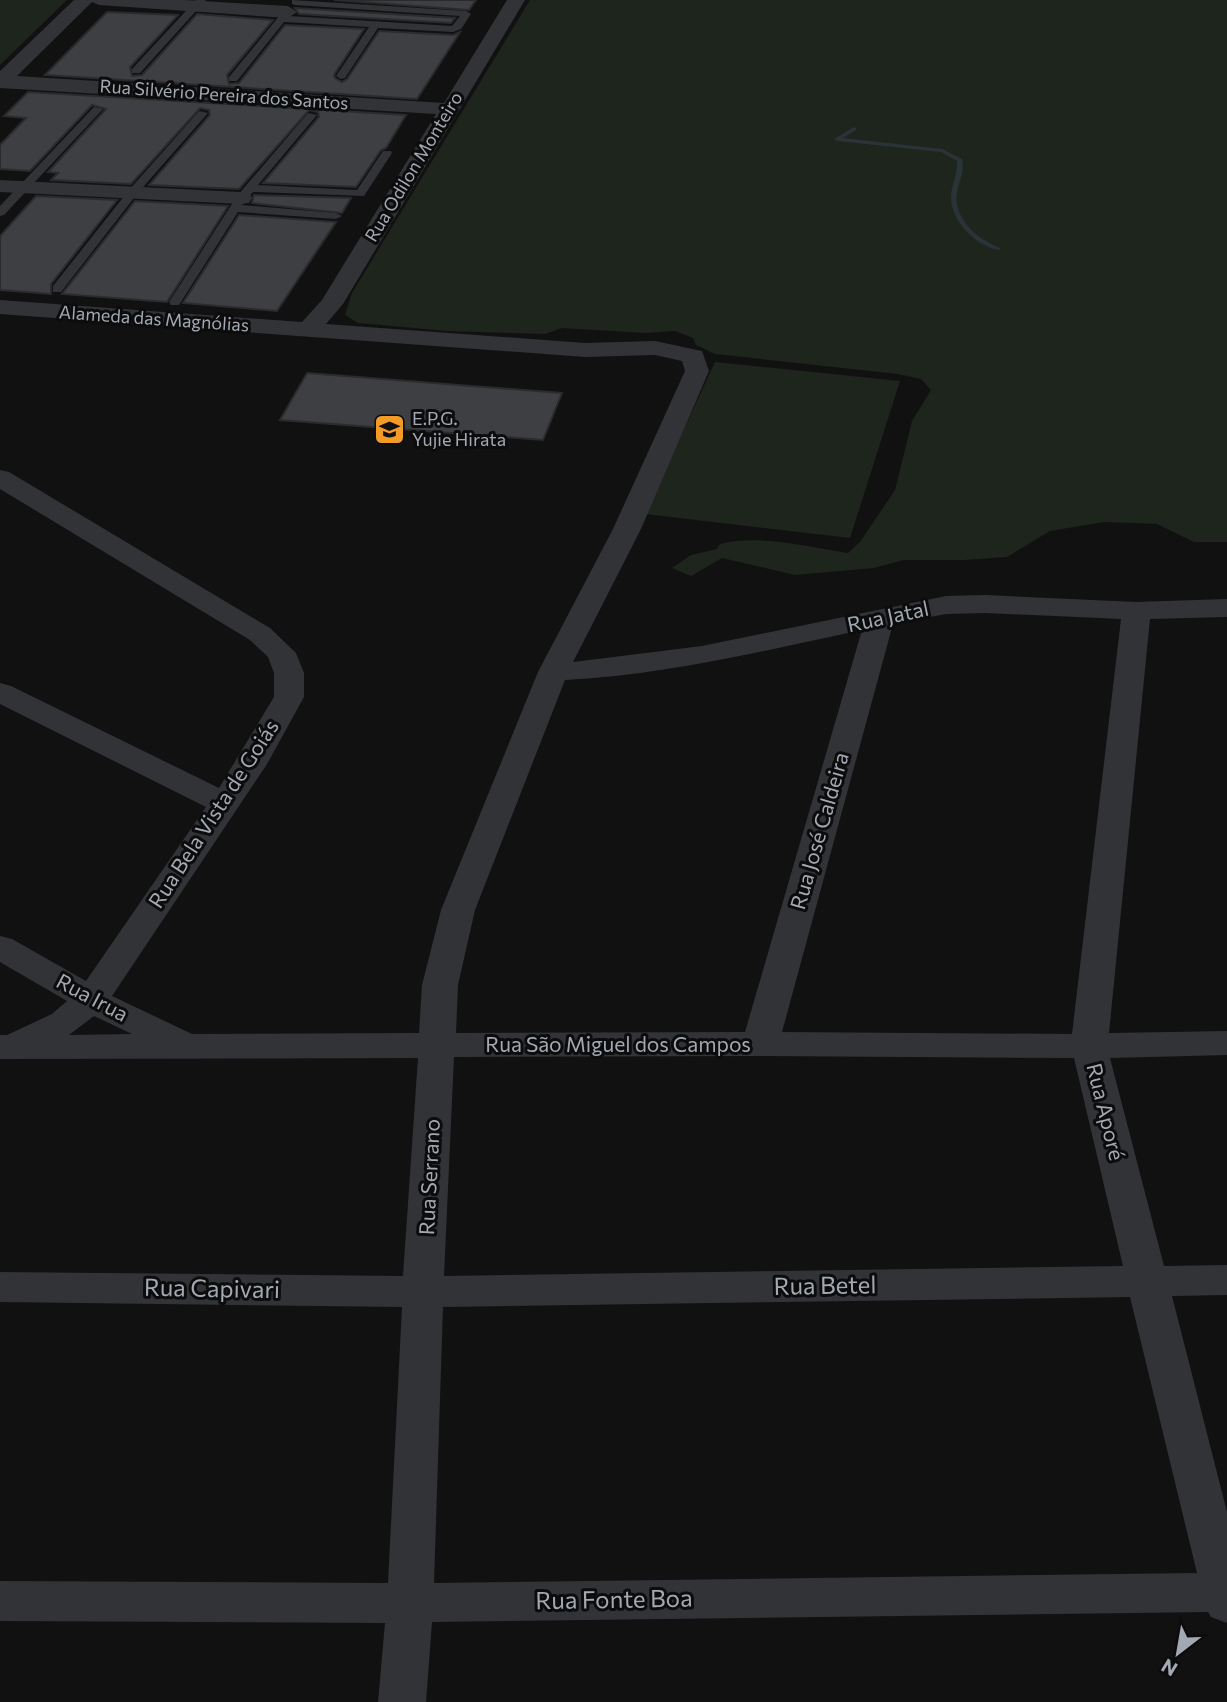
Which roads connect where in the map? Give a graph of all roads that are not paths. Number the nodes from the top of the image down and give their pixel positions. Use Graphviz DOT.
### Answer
graph roads {
  1 [pos="84,0"];
  2 [pos="99,0"];
  3 [pos="516,0"];
  4 [pos="198,3"];
  5 [pos="400,4"];
  6 [pos="290,8"];
  7 [pos="376,24"];
  8 [pos="136,71"];
  9 [pos="341,76"];
  10 [pos="233,79"];
  11 [pos="0,82"];
  12 [pos="98,109"];
  13 [pos="448,109"];
  14 [pos="203,113"];
  15 [pos="312,116"];
  16 [pos="387,153"];
  17 [pos="0,186"];
  18 [pos="23,187"];
  19 [pos="133,192"];
  20 [pos="242,198"];
  21 [pos="0,213"];
  22 [pos="336,216"];
  23 [pos="57,289"];
  24 [pos="174,302"];
  25 [pos="0,307"];
  26 [pos="308,330"];
  27 [pos="0,478"];
  28 [pos="1227,608"];
  29 [pos="1136,611"];
  30 [pos="880,618"];
  31 [pos="552,672"];
  32 [pos="0,692"];
  33 [pos="224,803"];
  34 [pos="0,947"];
  35 [pos="91,1000"];
  36 [pos="1227,1043"];
  37 [pos="760,1044"];
  38 [pos="185,1046"];
  39 [pos="437,1046"];
  40 [pos="1089,1046"];
  41 [pos="5,1047"];
  42 [pos="1147,1280"];
  43 [pos="1227,1280"];
  44 [pos="0,1287"];
  45 [pos="423,1292"];
  46 [pos="1226,1595"];
  47 [pos="0,1601"];
  48 [pos="410,1603"];
  49 [pos="402,1702"];
  1 -- 11 [label="street"];
  2 -- 4 [label="street"];
  3 -- 13 [label="street, Rua Odilon Monteiro"];
  4 -- 6 [label="street"];
  4 -- 8 [label="lane"];
  5 -- 6 [label="lane"];
  5 -- 7 [label="lane"];
  6 -- 7 [label="lane"];
  6 -- 10 [label="lane"];
  7 -- 9 [label="lane"];
  11 -- 13 [label="street, Rua Silvério Pereira dos Santos"];
  12 -- 18 [label="lane"];
  13 -- 26 [label="street, Rua Odilon Monteiro"];
  14 -- 19 [label="lane"];
  15 -- 20 [label="lane"];
  16 -- 20 [label="lane"];
  17 -- 18 [label="street"];
  18 -- 19 [label="street"];
  18 -- 21 [label="lane"];
  19 -- 20 [label="street"];
  19 -- 23 [label="lane"];
  20 -- 22 [label="lane"];
  20 -- 24 [label="lane"];
  25 -- 26 [label="street, Alameda das Magnólias"];
  26 -- 31 [label="street, Alameda das Magnólias"];
  27 -- 33 [label="street, Rua Bela Vista de Goiás"];
  28 -- 29 [label="street, Rua Jatal"];
  29 -- 30 [label="street, Rua Jatal"];
  29 -- 40 [label="street, Rua Aporé"];
  30 -- 31 [label="street, Rua Jatal"];
  30 -- 37 [label="street, Rua José Caldeira"];
  31 -- 39 [label="street, Rua Serrano"];
  32 -- 33 [label="street"];
  33 -- 35 [label="street, Rua Bela Vista de Goiás"];
  34 -- 35 [label="street, Rua Irua"];
  35 -- 38 [label="street, Rua Irua"];
  35 -- 41 [label="street, Rua São Miguel dos Campos"];
  36 -- 40 [label="street, Rua São Miguel dos Campos"];
  37 -- 39 [label="street, Rua São Miguel dos Campos"];
  37 -- 40 [label="street, Rua São Miguel dos Campos"];
  38 -- 39 [label="street, Rua São Miguel dos Campos"];
  38 -- 41 [label="street, Rua São Miguel dos Campos"];
  39 -- 45 [label="street, Rua Serrano"];
  40 -- 42 [label="street, Rua Aporé"];
  42 -- 43 [label="street, Rua Betel"];
  42 -- 45 [label="street, Rua Betel"];
  42 -- 46 [label="street, Rua Aporé"];
  44 -- 45 [label="street, Rua Capivari"];
  45 -- 48 [label="street, Rua Serrano"];
  46 -- 48 [label="street, Rua Fonte Boa"];
  47 -- 48 [label="street, Rua Fonte Boa"];
  48 -- 49 [label="street, Rua Serrano"];
}
